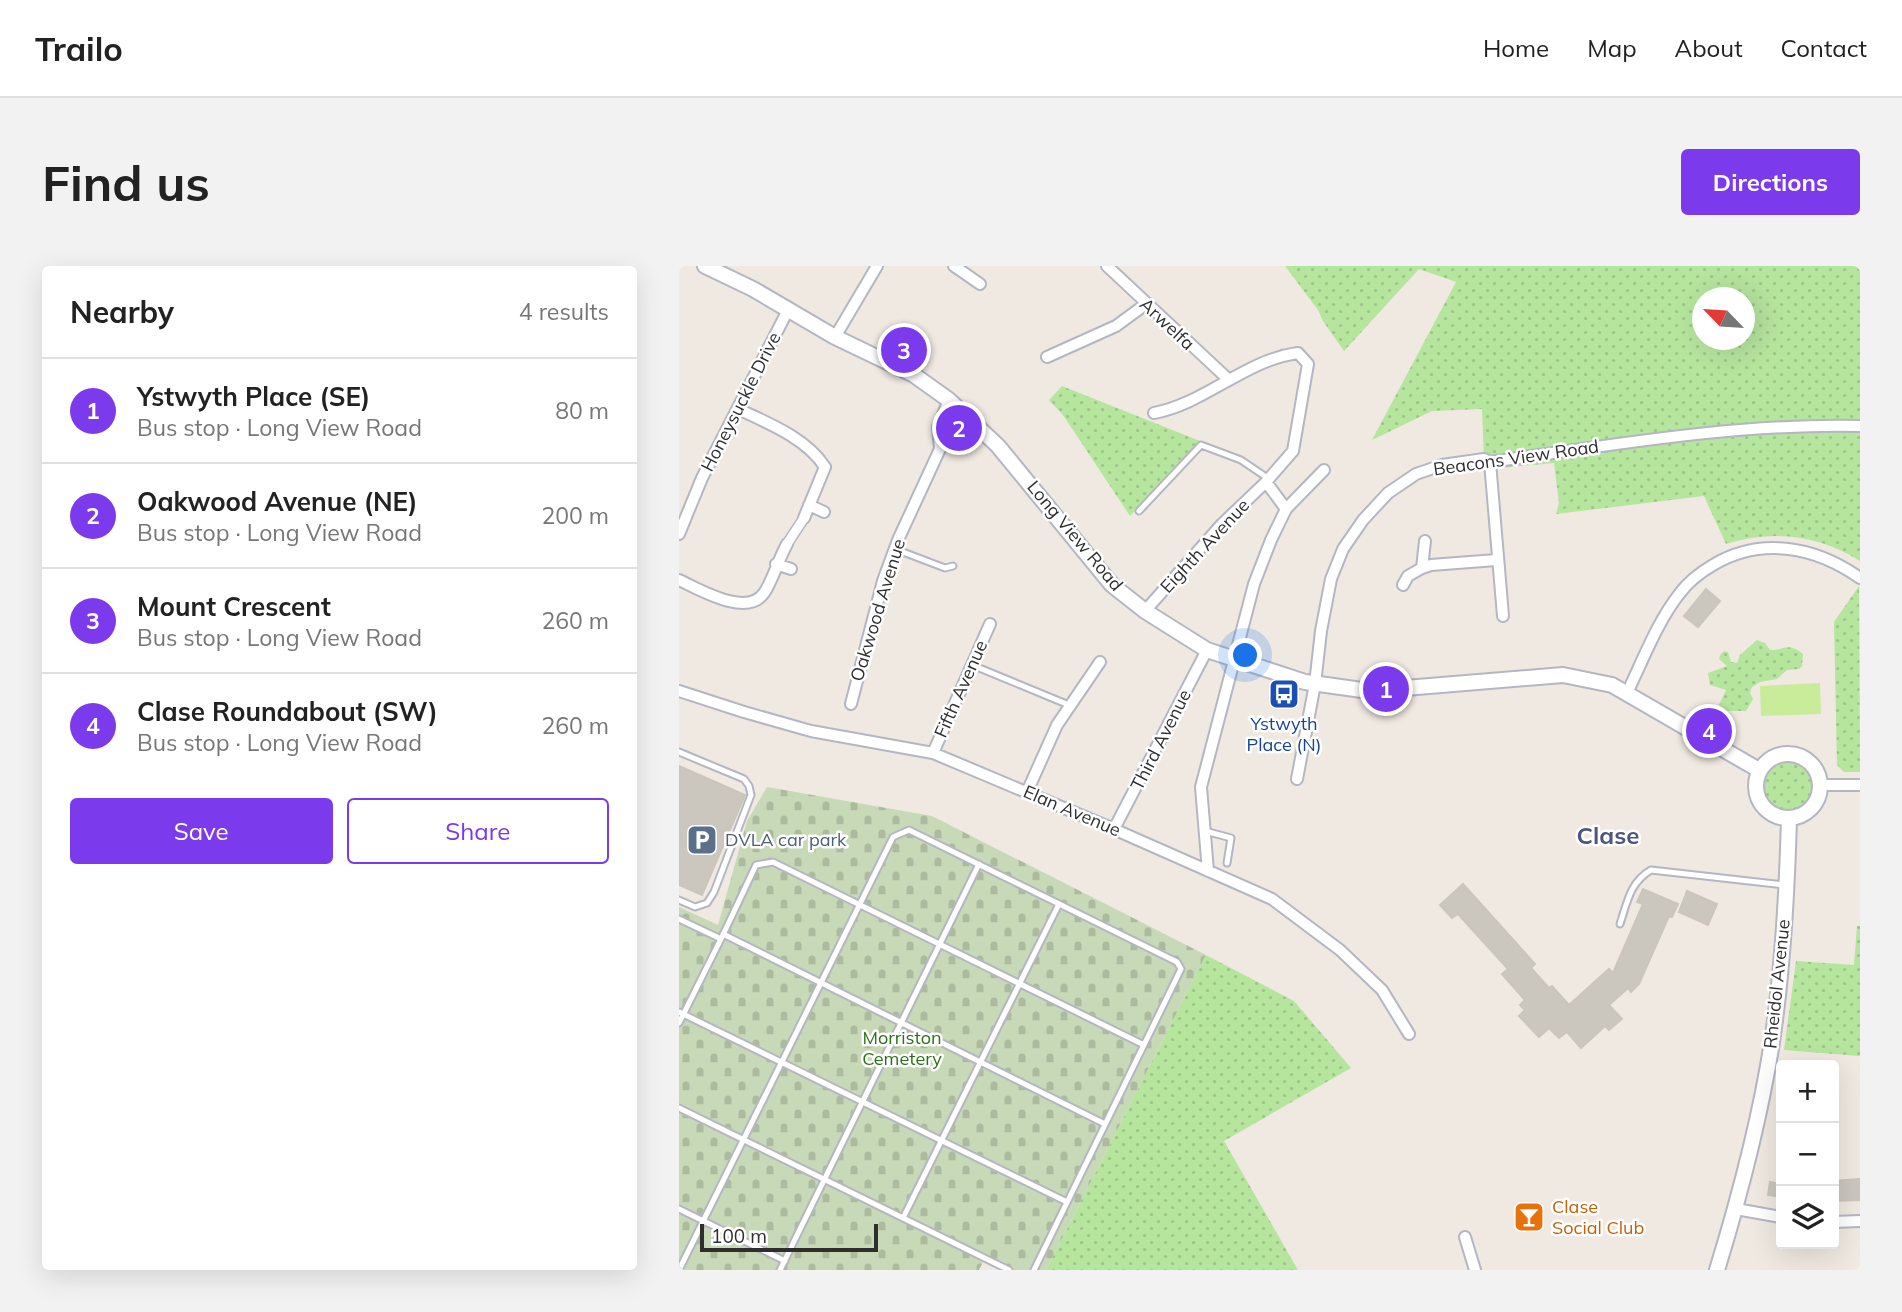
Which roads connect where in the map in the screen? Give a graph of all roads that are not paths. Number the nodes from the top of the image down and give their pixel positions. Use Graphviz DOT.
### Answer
graph roads {
  1 [pos="705,266"];
  2 [pos="877,266"];
  3 [pos="954,266"];
  4 [pos="1112,267"];
  5 [pos="980,285"];
  6 [pos="1146,304"];
  7 [pos="788,310"];
  8 [pos="835,337"];
  9 [pos="1047,357"];
  10 [pos="1229,380"];
  11 [pos="949,400"];
  12 [pos="738,409"];
  13 [pos="1154,413"];
  14 [pos="1860,426"];
  15 [pos="1490,462"];
  16 [pos="1324,470"];
  17 [pos="1268,481"];
  18 [pos="809,505"];
  19 [pos="1286,509"];
  20 [pos="1139,511"];
  21 [pos="824,512"];
  22 [pos="804,518"];
  23 [pos="679,534"];
  24 [pos="1425,541"];
  25 [pos="787,544"];
  26 [pos="895,549"];
  27 [pos="1496,560"];
  28 [pos="776,564"];
  29 [pos="953,566"];
  30 [pos="1422,568"];
  31 [pos="791,569"];
  32 [pos="1860,578"];
  33 [pos="679,580"];
  34 [pos="1403,584"];
  35 [pos="1145,611"];
  36 [pos="1503,616"];
  37 [pos="990,624"];
  38 [pos="1207,650"];
  39 [pos="1235,659"];
  40 [pos="1100,662"];
  41 [pos="972,665"];
  42 [pos="1315,684"];
  43 [pos="679,691"];
  44 [pos="1627,693"];
  45 [pos="851,704"];
  46 [pos="1069,705"];
  47 [pos="679,752"];
  48 [pos="933,753"];
  49 [pos="1759,769"];
  50 [pos="1297,779"];
  51 [pos="1821,785"];
  52 [pos="1860,785"];
  53 [pos="1027,792"];
  54 [pos="1789,818"];
  55 [pos="1114,829"];
  56 [pos="1205,831"];
  57 [pos="1227,863"];
  58 [pos="979,864"];
  59 [pos="1208,871"];
  60 [pos="1787,885"];
  61 [pos="679,900"];
  62 [pos="1059,904"];
  63 [pos="859,905"];
  64 [pos="679,919"];
  65 [pos="1620,924"];
  66 [pos="722,937"];
  67 [pos="940,944"];
  68 [pos="820,984"];
  69 [pos="1020,984"];
  70 [pos="681,1013"];
  71 [pos="679,1023"];
  72 [pos="901,1024"];
  73 [pos="1409,1034"];
  74 [pos="1144,1045"];
  75 [pos="781,1062"];
  76 [pos="981,1063"];
  77 [pos="862,1102"];
  78 [pos="679,1108"];
  79 [pos="1105,1124"];
  80 [pos="743,1139"];
  81 [pos="942,1141"];
  82 [pos="824,1179"];
  83 [pos="1067,1202"];
  84 [pos="679,1209"];
  85 [pos="1736,1209"];
  86 [pos="1776,1216"];
  87 [pos="903,1218"];
  88 [pos="703,1221"];
  89 [pos="1860,1221"];
  90 [pos="1839,1222"];
  91 [pos="1465,1237"];
  92 [pos="785,1261"];
  93 [pos="679,1270"];
  94 [pos="780,1270"];
  95 [pos="1009,1270"];
  96 [pos="1034,1270"];
  97 [pos="1475,1270"];
  98 [pos="1717,1270"];
  1 -- 7 [label="street, Long View Road"];
  2 -- 8 [label="street"];
  3 -- 5 [label="street"];
  4 -- 6 [label="street, Arwelfa"];
  6 -- 9 [label="street"];
  6 -- 10 [label="street, Arwelfa"];
  7 -- 8 [label="street, Long View Road"];
  7 -- 12 [label="street, Honeysuckle Drive"];
  8 -- 11 [label="street, Long View Road"];
  10 -- 13 [label="street"];
  10 -- 17 [label="street, Eighth Avenue"];
  11 -- 26 [label="street, Oakwood Avenue"];
  11 -- 35 [label="street, Long View Road"];
  12 -- 18 [label="street"];
  12 -- 23 [label="street, Honeysuckle Drive"];
  14 -- 15 [label="street, Beacons View Road"];
  15 -- 27 [label="street"];
  15 -- 42 [label="street, Beacons View Road"];
  16 -- 19 [label="street"];
  17 -- 19 [label="street"];
  17 -- 20 [label="lane"];
  17 -- 35 [label="street, Eighth Avenue"];
  18 -- 21 [label="street"];
  18 -- 22 [label="street"];
  19 -- 39 [label="street"];
  22 -- 25 [label="street"];
  24 -- 30 [label="street"];
  25 -- 28 [label="street"];
  26 -- 29 [label="lane"];
  26 -- 45 [label="street, Oakwood Avenue"];
  27 -- 30 [label="street"];
  27 -- 36 [label="street"];
  28 -- 31 [label="street"];
  28 -- 33 [label="street"];
  30 -- 34 [label="street"];
  32 -- 44 [label="street"];
  35 -- 38 [label="street, Long View Road"];
  37 -- 41 [label="street, Fifth Avenue"];
  38 -- 39 [label="street, Long View Road"];
  38 -- 55 [label="street, Third Avenue"];
  39 -- 42 [label="street, Long View Road"];
  39 -- 56 [label="street"];
  40 -- 46 [label="street"];
  41 -- 46 [label="lane"];
  41 -- 48 [label="street, Fifth Avenue"];
  42 -- 44 [label="street, Long View Road"];
  42 -- 50 [label="street, Beacons View Road"];
  43 -- 48 [label="street, Elan Avenue"];
  44 -- 49 [label="street, Long View Road"];
  46 -- 53 [label="street"];
  47 -- 61 [label="lane"];
  48 -- 53 [label="street, Elan Avenue"];
  49 -- 51 [label="street"];
  49 -- 54 [label="street"];
  51 -- 52 [label="street"];
  51 -- 54 [label="street"];
  53 -- 55 [label="street, Elan Avenue"];
  54 -- 60 [label="street, Rheidol Avenue"];
  55 -- 59 [label="street, Elan Avenue"];
  56 -- 57 [label="lane"];
  56 -- 59 [label="street"];
  58 -- 62 [label="lane"];
  58 -- 63 [label="lane"];
  58 -- 67 [label="lane"];
  59 -- 73 [label="street, Elan Avenue"];
  60 -- 65 [label="lane"];
  60 -- 85 [label="street, Rheidol Avenue"];
  62 -- 69 [label="lane"];
  62 -- 74 [label="lane"];
  63 -- 66 [label="lane"];
  63 -- 67 [label="lane"];
  63 -- 68 [label="lane"];
  64 -- 66 [label="lane"];
  66 -- 68 [label="lane"];
  66 -- 70 [label="lane"];
  67 -- 69 [label="lane"];
  67 -- 72 [label="lane"];
  68 -- 72 [label="lane"];
  68 -- 75 [label="lane"];
  69 -- 74 [label="lane"];
  69 -- 76 [label="lane"];
  70 -- 71 [label="lane"];
  70 -- 75 [label="lane"];
  72 -- 76 [label="lane"];
  72 -- 77 [label="lane"];
  74 -- 79 [label="lane"];
  75 -- 77 [label="lane"];
  75 -- 80 [label="lane"];
  76 -- 79 [label="lane"];
  76 -- 81 [label="lane"];
  77 -- 81 [label="lane"];
  77 -- 82 [label="lane"];
  78 -- 80 [label="lane"];
  79 -- 83 [label="lane"];
  80 -- 82 [label="lane"];
  80 -- 88 [label="lane"];
  81 -- 83 [label="lane"];
  81 -- 87 [label="lane"];
  82 -- 87 [label="lane"];
  82 -- 92 [label="lane"];
  83 -- 96 [label="lane"];
  84 -- 88 [label="lane"];
  85 -- 86 [label="street"];
  85 -- 98 [label="street, Rheidol Avenue"];
  87 -- 95 [label="lane"];
  88 -- 92 [label="lane"];
  88 -- 93 [label="lane"];
  89 -- 90 [label="street"];
  91 -- 97 [label="street"];
  92 -- 94 [label="lane"];
}
